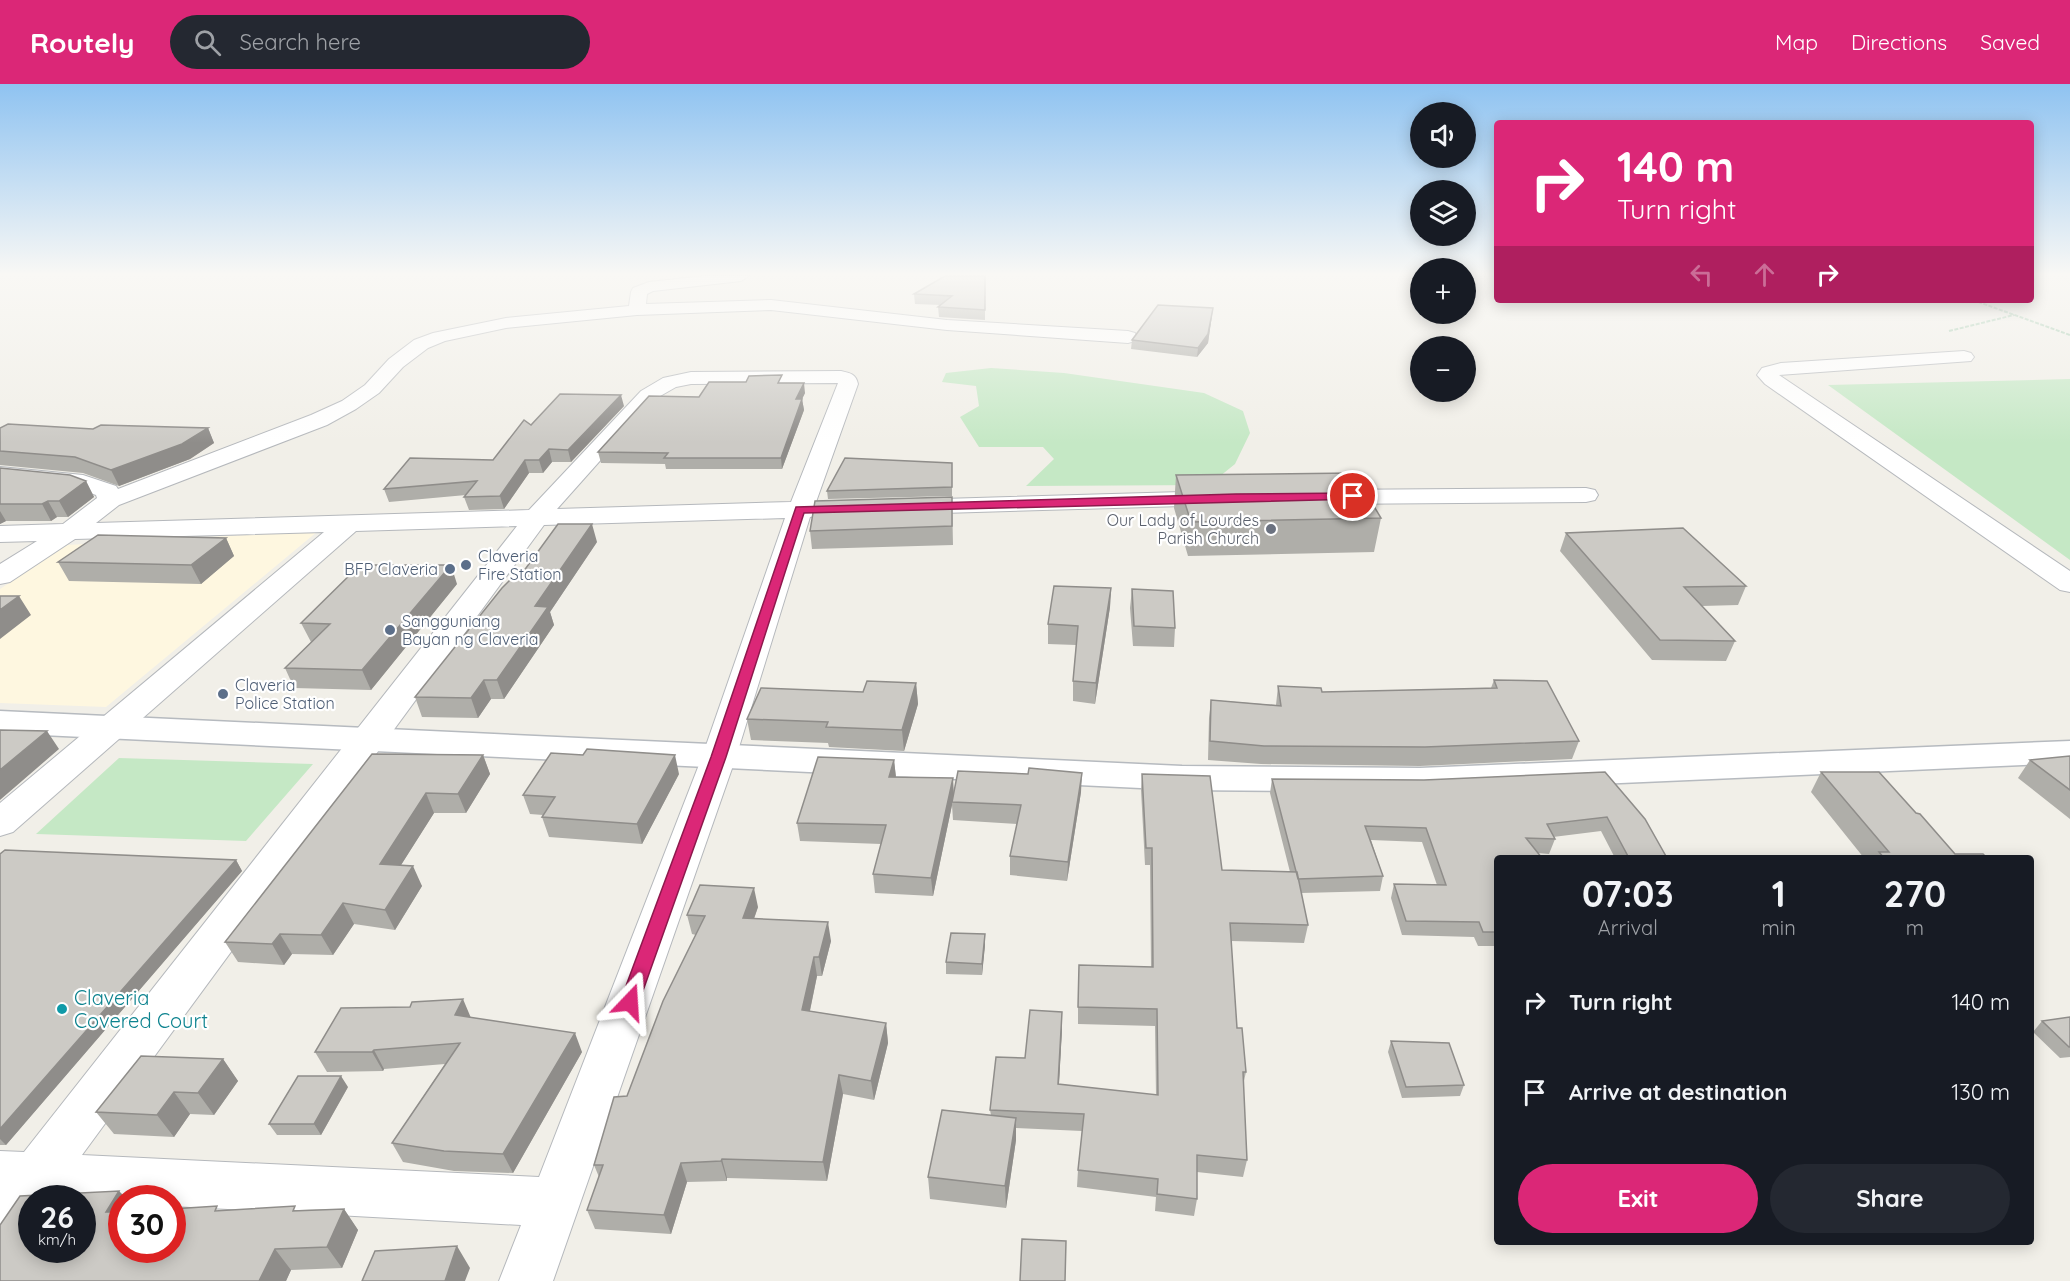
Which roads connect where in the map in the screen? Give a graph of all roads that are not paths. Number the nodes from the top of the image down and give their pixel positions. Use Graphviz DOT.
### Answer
graph roads {
  1 [pos="465,332"];
  2 [pos="1051,332"];
  3 [pos="1128,337"];
  4 [pos="1965,357"];
  5 [pos="0,474"];
  6 [pos="1586,495"];
  7 [pos="1236,497"];
  8 [pos="1306,497"];
  9 [pos="110,500"];
  10 [pos="882,507"];
  11 [pos="847,508"];
  12 [pos="800,510"];
  13 [pos="537,517"];
  14 [pos="350,523"];
  15 [pos="69,532"];
  16 [pos="0,534"];
  17 [pos="0,576"];
  18 [pos="2070,584"];
  19 [pos="0,722"];
  20 [pos="112,727"];
  21 [pos="367,740"];
  22 [pos="2070,752"];
  23 [pos="719,757"];
  24 [pos="0,823"];
  25 [pos="18,1175"];
  26 [pos="556,1202"];
  27 [pos="0,1223"];
  28 [pos="526,1281"];
  1 -- 9 [label="street"];
  2 -- 3 [label="street"];
  4 -- 18 [label="street"];
  5 -- 9 [label="street"];
  6 -- 8 [label="street"];
  7 -- 10 [label="street"];
  9 -- 15 [label="street"];
  11 -- 12 [label="street"];
  12 -- 13 [label="street"];
  12 -- 13 [label="street"];
  12 -- 23 [label="street"];
  13 -- 14 [label="street"];
  13 -- 21 [label="street"];
  14 -- 15 [label="street"];
  14 -- 20 [label="street"];
  15 -- 16 [label="street"];
  15 -- 17 [label="street"];
  19 -- 20 [label="street"];
  20 -- 21 [label="street"];
  20 -- 24 [label="street"];
  21 -- 23 [label="street"];
  21 -- 25 [label="street"];
  22 -- 23 [label="street"];
  23 -- 26 [label="street"];
  25 -- 26 [label="street"];
  25 -- 27 [label="street"];
  26 -- 28 [label="street"];
}
